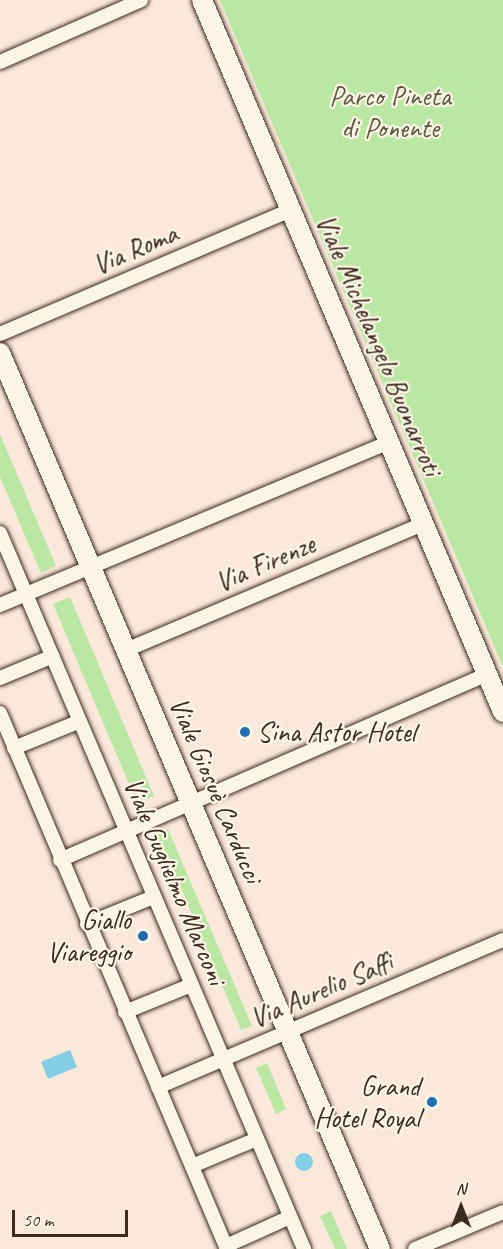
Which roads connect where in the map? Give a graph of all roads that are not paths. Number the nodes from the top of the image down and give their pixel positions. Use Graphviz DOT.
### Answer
graph roads {
  1 [pos="141,0"];
  2 [pos="202,0"];
  3 [pos="0,62"];
  4 [pos="291,210"];
  5 [pos="0,334"];
  6 [pos="0,353"];
  7 [pos="389,442"];
  8 [pos="423,524"];
  9 [pos="0,533"];
  10 [pos="91,568"];
  11 [pos="27,595"];
  12 [pos="0,605"];
  13 [pos="126,650"];
  14 [pos="53,656"];
  15 [pos="487,674"];
  16 [pos="0,678"];
  17 [pos="503,712"];
  18 [pos="0,713"];
  19 [pos="80,721"];
  20 [pos="14,748"];
  21 [pos="190,801"];
  22 [pos="127,833"];
  23 [pos="60,860"];
  24 [pos="153,897"];
  25 [pos="87,924"];
  26 [pos="503,940"];
  27 [pos="191,985"];
  28 [pos="125,1012"];
  29 [pos="288,1032"];
  30 [pos="223,1059"];
  31 [pos="158,1087"];
  32 [pos="257,1139"];
  33 [pos="192,1166"];
  34 [pos="503,1212"];
  35 [pos="290,1217"];
  36 [pos="227,1247"];
  37 [pos="304,1249"];
  38 [pos="380,1249"];
  39 [pos="415,1249"];
  1 -- 3 [label="street"];
  2 -- 4 [label="street, Viale Michelangelo Buonarroti"];
  4 -- 5 [label="street, Via Roma"];
  4 -- 7 [label="street, Viale Michelangelo Buonarroti"];
  6 -- 10 [label="street, Viale Giosuè Carducci"];
  7 -- 8 [label="street, Viale Michelangelo Buonarroti"];
  7 -- 10 [label="street"];
  8 -- 13 [label="street, Via Firenze"];
  8 -- 15 [label="street, Viale Michelangelo Buonarroti"];
  9 -- 11 [label="street, Viale Guglielmo Marconi"];
  10 -- 11 [label="street"];
  10 -- 13 [label="street, Viale Giosuè Carducci"];
  11 -- 12 [label="street"];
  11 -- 14 [label="street, Viale Guglielmo Marconi"];
  13 -- 21 [label="street, Viale Giosuè Carducci"];
  14 -- 16 [label="street"];
  14 -- 19 [label="street, Viale Guglielmo Marconi"];
  15 -- 17 [label="street, Viale Michelangelo Buonarroti"];
  15 -- 21 [label="street"];
  18 -- 20 [label="street"];
  19 -- 20 [label="street"];
  19 -- 22 [label="street, Viale Guglielmo Marconi"];
  20 -- 23 [label="street"];
  21 -- 22 [label="street"];
  21 -- 29 [label="street, Viale Giosuè Carducci"];
  22 -- 23 [label="street"];
  22 -- 24 [label="street, Viale Guglielmo Marconi"];
  23 -- 25 [label="street"];
  24 -- 25 [label="street"];
  24 -- 27 [label="street, Viale Guglielmo Marconi"];
  25 -- 28 [label="street"];
  26 -- 29 [label="street, Via Aurelio Saffi"];
  27 -- 28 [label="street"];
  27 -- 30 [label="street, Viale Guglielmo Marconi"];
  28 -- 31 [label="street"];
  29 -- 30 [label="street, Via Aurelio Saffi"];
  29 -- 38 [label="street, Viale Giosuè Carducci"];
  30 -- 31 [label="street, Via Aurelio Saffi"];
  30 -- 32 [label="street, Viale Guglielmo Marconi"];
  31 -- 33 [label="street"];
  32 -- 33 [label="street"];
  32 -- 35 [label="street, Viale Guglielmo Marconi"];
  33 -- 36 [label="street"];
  34 -- 39 [label="street"];
  35 -- 36 [label="street"];
  35 -- 37 [label="street, Viale Guglielmo Marconi"];
}
